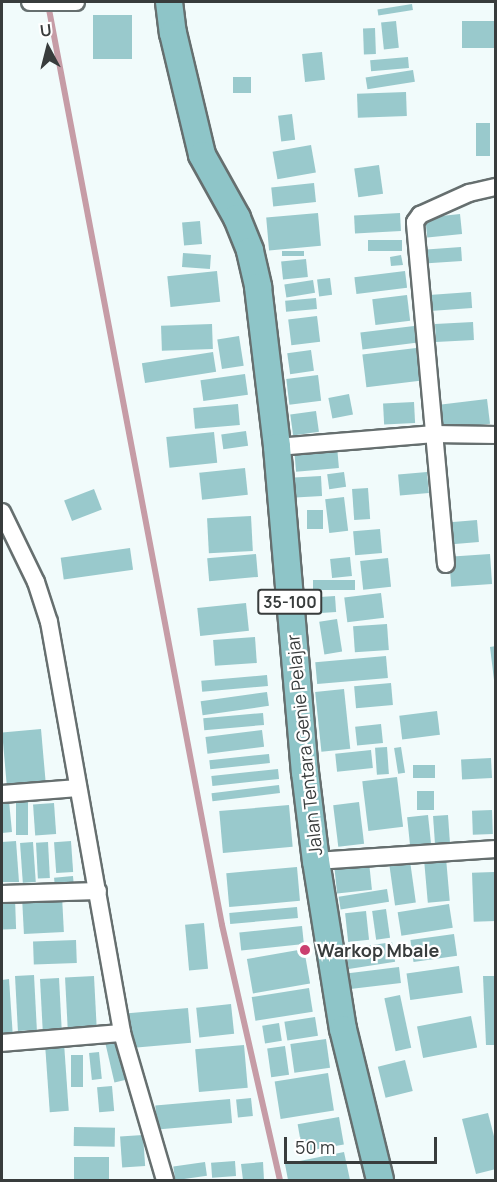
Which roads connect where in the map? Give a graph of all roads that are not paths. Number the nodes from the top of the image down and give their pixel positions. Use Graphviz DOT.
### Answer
graph roads {
  1 [pos="30,2"];
  2 [pos="68,2"];
  3 [pos="170,2"];
  4 [pos="495,187"];
  5 [pos="434,434"];
  6 [pos="495,435"];
  7 [pos="277,447"];
  8 [pos="2,512"];
  9 [pos="446,564"];
  10 [pos="78,788"];
  11 [pos="2,794"];
  12 [pos="495,849"];
  13 [pos="316,861"];
  14 [pos="98,891"];
  15 [pos="2,894"];
  16 [pos="122,1033"];
  17 [pos="2,1043"];
  18 [pos="165,1180"];
  19 [pos="380,1180"];
  1 -- 2 [label="street"];
  3 -- 7 [label="main road, Jalan Tentara Genie Pelajar / 35-100"];
  4 -- 5 [label="street"];
  5 -- 6 [label="street"];
  5 -- 7 [label="street"];
  5 -- 9 [label="street"];
  7 -- 13 [label="main road, Jalan Tentara Genie Pelajar / 35-100"];
  8 -- 10 [label="street"];
  10 -- 11 [label="street"];
  10 -- 14 [label="street"];
  12 -- 13 [label="street"];
  13 -- 19 [label="main road, Jalan Tentara Genie Pelajar / 35-100"];
  14 -- 15 [label="street"];
  14 -- 16 [label="street"];
  16 -- 17 [label="street"];
  16 -- 18 [label="street"];
}
